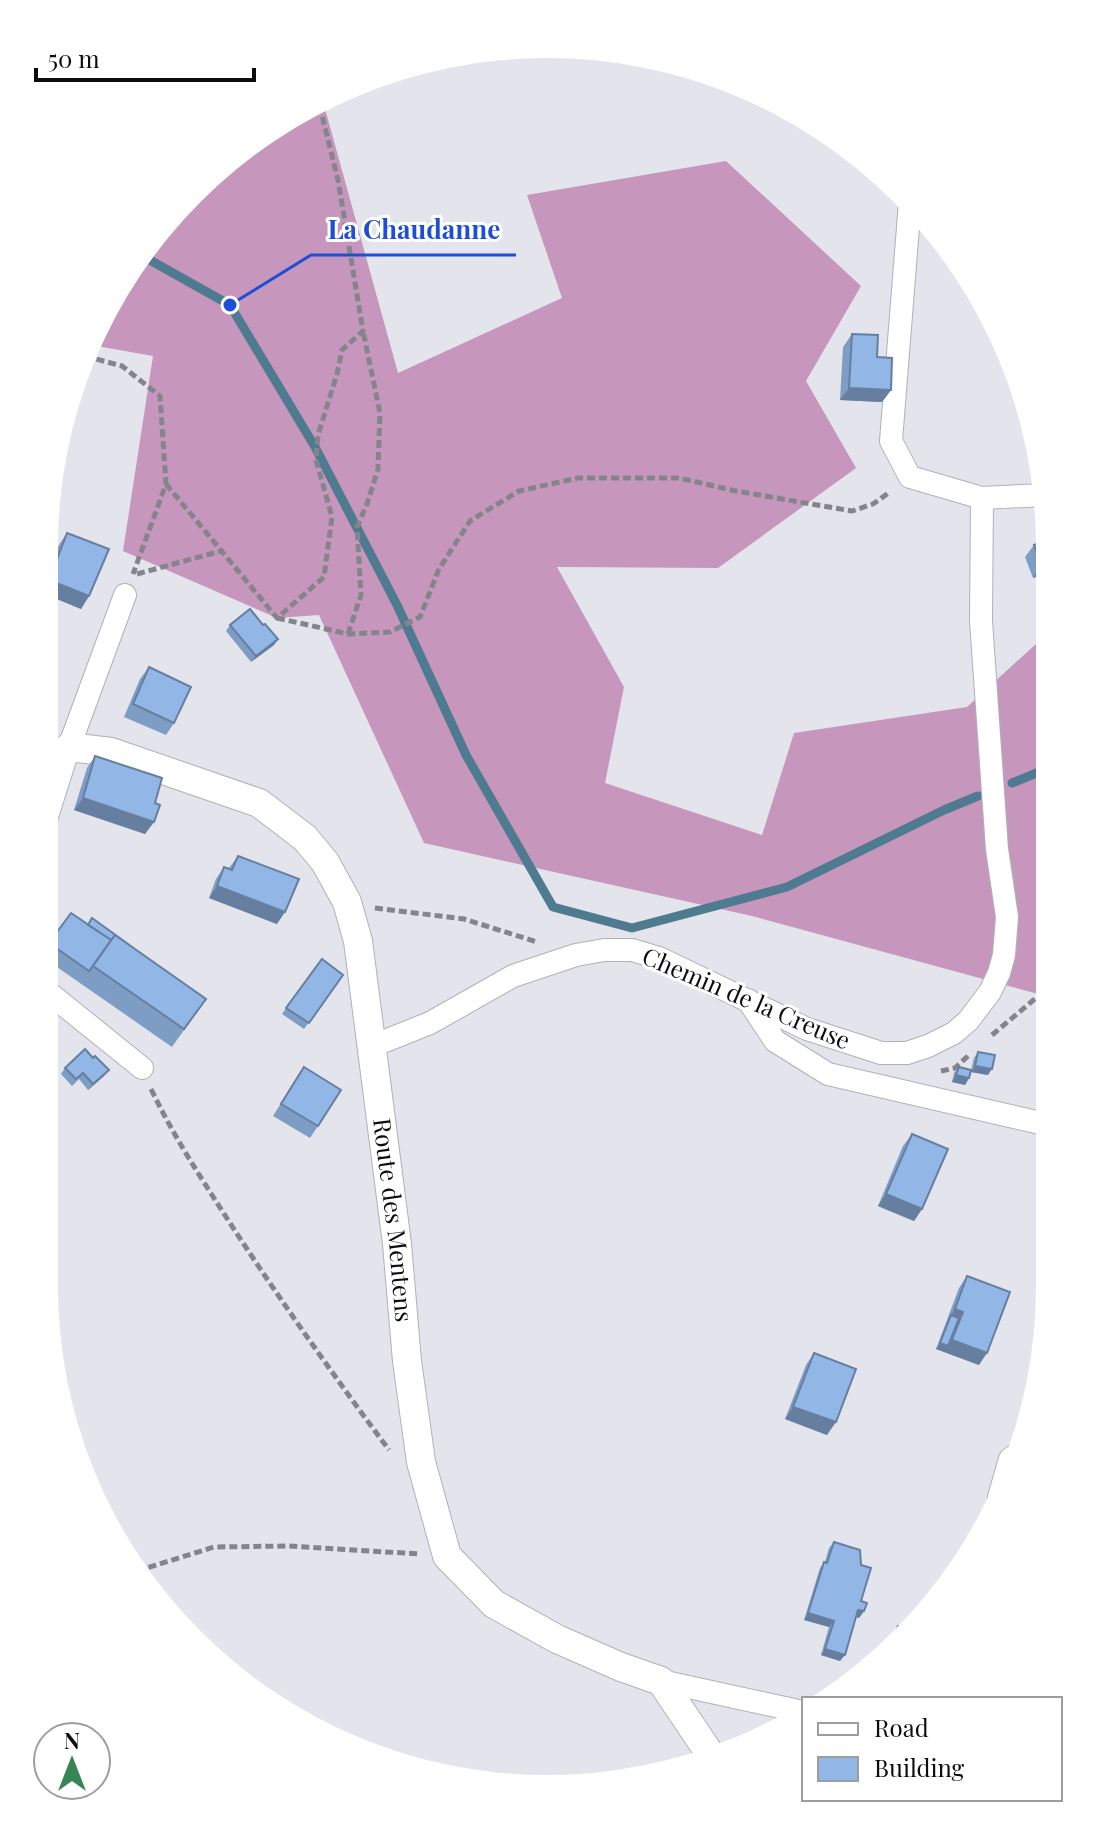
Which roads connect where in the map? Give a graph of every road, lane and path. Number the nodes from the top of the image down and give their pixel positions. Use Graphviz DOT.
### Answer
graph roads {
  1 [pos="322,113"];
  2 [pos="909,218"];
  3 [pos="363,331"];
  4 [pos="96,359"];
  5 [pos="910,477"];
  6 [pos="166,484"];
  7 [pos="1033,496"];
  8 [pos="982,498"];
  9 [pos="221,551"];
  10 [pos="129,585"];
  11 [pos="277,618"];
  12 [pos="348,634"];
  13 [pos="69,747"];
  14 [pos="58,756"];
  15 [pos="58,782"];
  16 [pos="347,902"];
  17 [pos="576,955"];
  18 [pos="747,999"];
  19 [pos="58,1000"];
  20 [pos="370,1047"];
  21 [pos="142,1068"];
  22 [pos="1036,1122"];
  23 [pos="394,1457"];
  24 [pos="447,1556"];
  25 [pos="147,1568"];
  26 [pos="661,1681"];
  27 [pos="791,1709"];
  28 [pos="706,1748"];
  1 -- 3 [label="path"];
  2 -- 5 [label="street"];
  3 -- 11 [label="path"];
  3 -- 12 [label="path"];
  4 -- 6 [label="path"];
  5 -- 8 [label="street"];
  5 -- 12 [label="path"];
  6 -- 9 [label="path"];
  6 -- 10 [label="path"];
  7 -- 8 [label="street"];
  8 -- 18 [label="street, Chemin de la Creuse"];
  9 -- 10 [label="path"];
  9 -- 11 [label="path"];
  10 -- 13 [label="street"];
  11 -- 12 [label="path"];
  13 -- 14 [label="street"];
  13 -- 15 [label="street"];
  13 -- 16 [label="street, Route des Mentens"];
  16 -- 17 [label="path"];
  16 -- 20 [label="street, Route des Mentens"];
  17 -- 18 [label="street, Chemin de la Creuse"];
  17 -- 20 [label="street, Chemin de la Creuse"];
  18 -- 22 [label="street"];
  19 -- 21 [label="street"];
  20 -- 24 [label="street, Route des Mentens"];
  21 -- 23 [label="path"];
  24 -- 25 [label="path"];
  24 -- 26 [label="street, Route des Mentens"];
  26 -- 27 [label="street"];
  26 -- 28 [label="street"];
}
